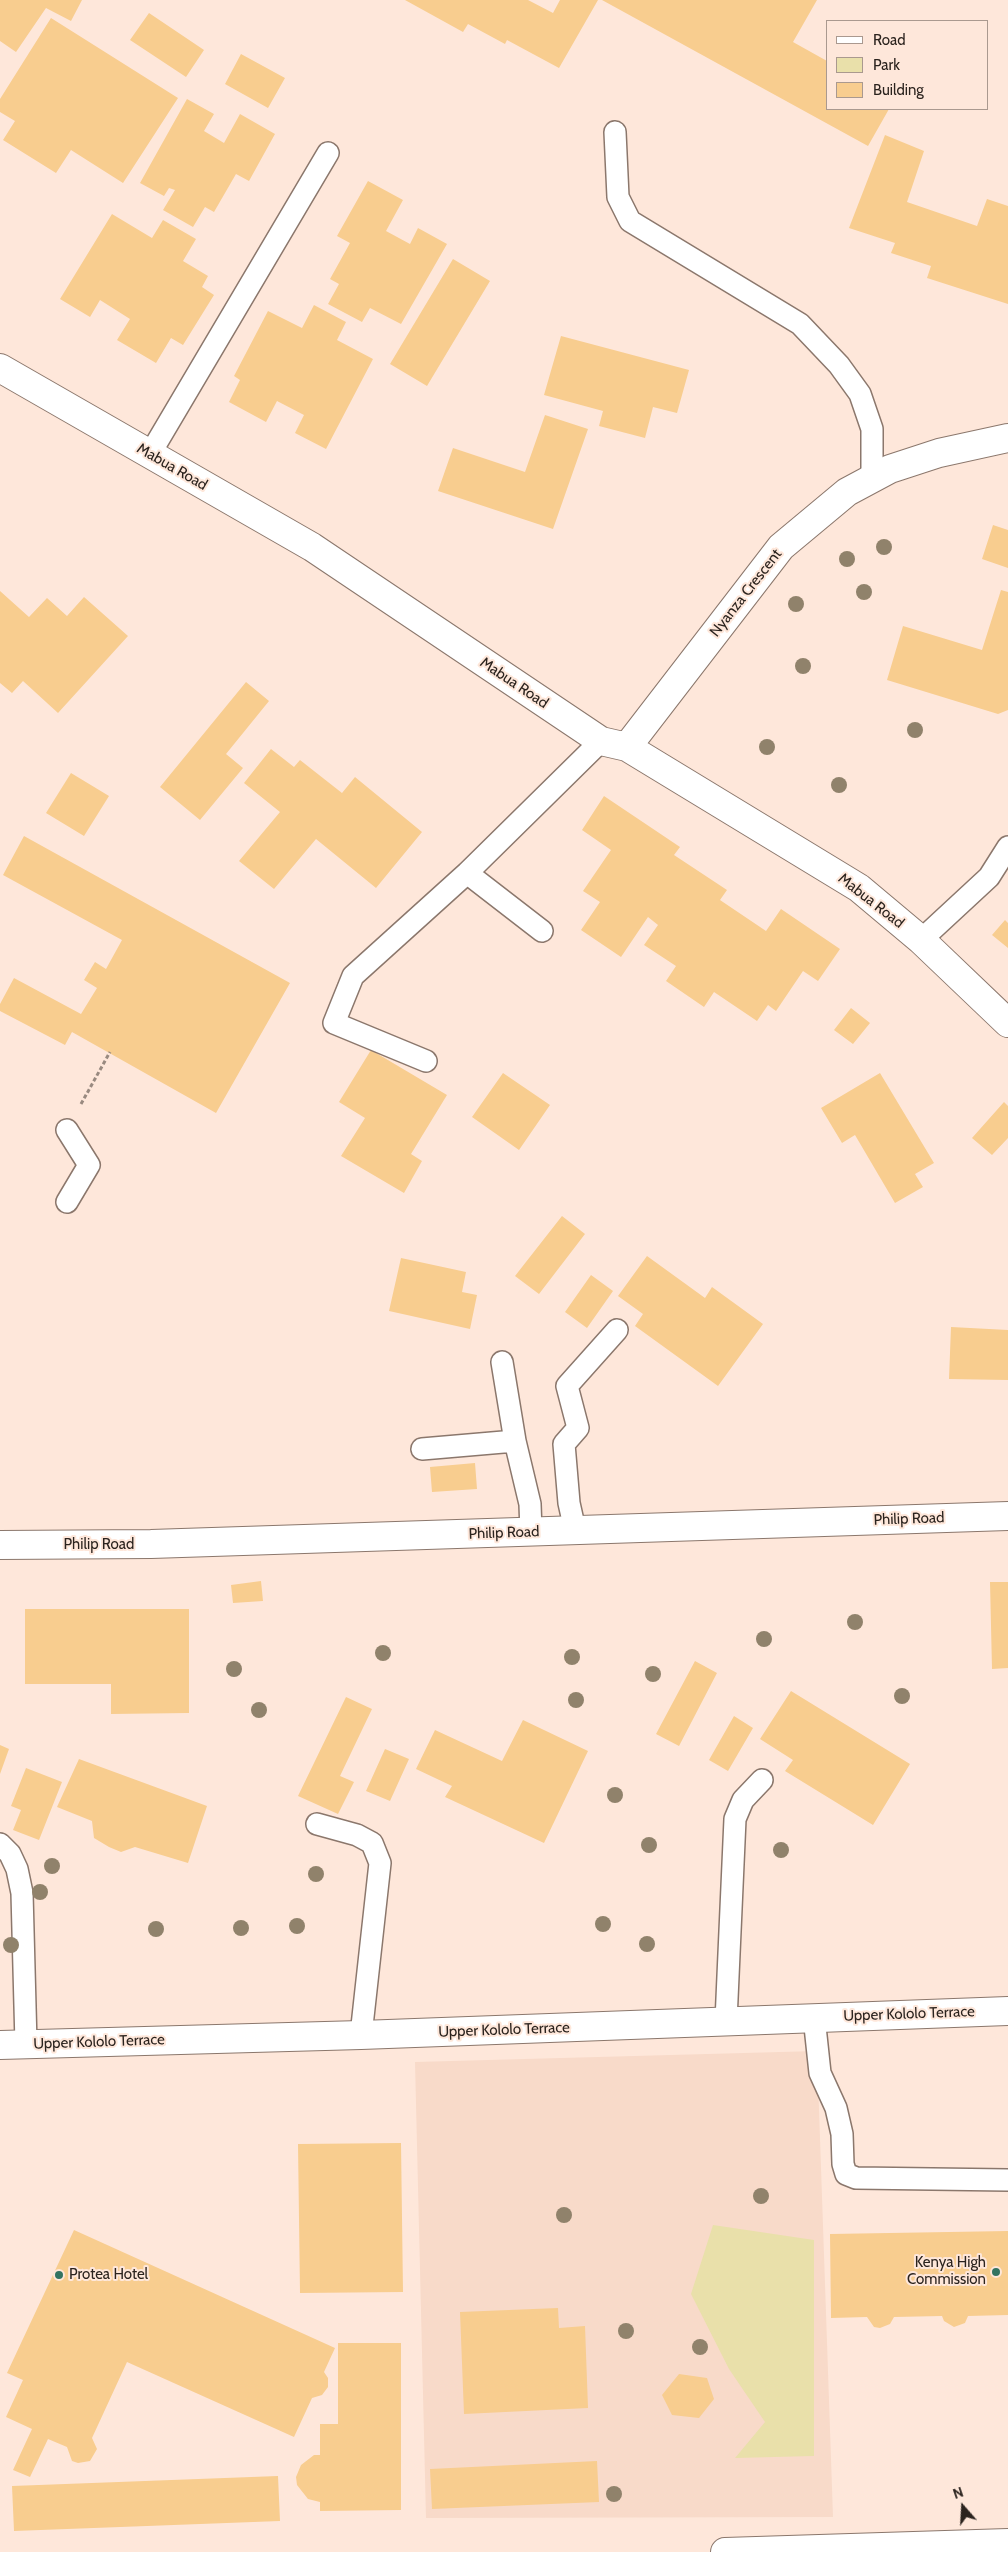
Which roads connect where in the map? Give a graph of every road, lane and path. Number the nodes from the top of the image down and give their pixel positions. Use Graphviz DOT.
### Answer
graph roads {
  1 [pos="615,132"];
  2 [pos="328,153"];
  3 [pos="0,368"];
  4 [pos="1008,438"];
  5 [pos="150,454"];
  6 [pos="872,479"];
  7 [pos="601,741"];
  8 [pos="628,747"];
  9 [pos="1008,848"];
  10 [pos="467,873"];
  11 [pos="542,931"];
  12 [pos="921,940"];
  13 [pos="1008,1023"];
  14 [pos="110,1052"];
  15 [pos="426,1061"];
  16 [pos="67,1130"];
  17 [pos="67,1202"];
  18 [pos="617,1330"];
  19 [pos="502,1362"];
  20 [pos="515,1441"];
  21 [pos="422,1449"];
  22 [pos="1008,1516"];
  23 [pos="576,1530"];
  24 [pos="530,1532"];
  25 [pos="0,1545"];
  26 [pos="762,1780"];
  27 [pos="317,1824"];
  28 [pos="0,1844"];
  29 [pos="1008,2011"];
  30 [pos="814,2017"];
  31 [pos="726,2021"];
  32 [pos="361,2035"];
  33 [pos="13,2045"];
  34 [pos="1008,2180"];
  35 [pos="1002,2546"];
  36 [pos="725,2552"];
  1 -- 6 [label="lane"];
  2 -- 5 [label="lane"];
  3 -- 5 [label="street, Mabua Road"];
  4 -- 6 [label="street, Nyanza Crescent"];
  5 -- 7 [label="street, Mabua Road"];
  6 -- 8 [label="street, Nyanza Crescent"];
  7 -- 8 [label="street, Mabua Road"];
  7 -- 10 [label="lane"];
  8 -- 12 [label="street, Mabua Road"];
  9 -- 12 [label="lane"];
  10 -- 11 [label="lane"];
  10 -- 15 [label="lane"];
  12 -- 13 [label="street, Mabua Road"];
  14 -- 16 [label="path"];
  16 -- 17 [label="lane"];
  18 -- 23 [label="lane"];
  19 -- 20 [label="lane"];
  20 -- 21 [label="lane"];
  20 -- 24 [label="lane"];
  22 -- 23 [label="street, Philip Road"];
  23 -- 24 [label="street, Philip Road"];
  24 -- 25 [label="street, Philip Road"];
  26 -- 31 [label="lane"];
  27 -- 32 [label="lane"];
  28 -- 33 [label="lane"];
  29 -- 30 [label="street, Upper Kololo Terrace"];
  30 -- 31 [label="street, Upper Kololo Terrace"];
  30 -- 34 [label="lane"];
  31 -- 32 [label="street, Upper Kololo Terrace"];
  32 -- 33 [label="street, Upper Kololo Terrace"];
  35 -- 36 [label="street"];
}
